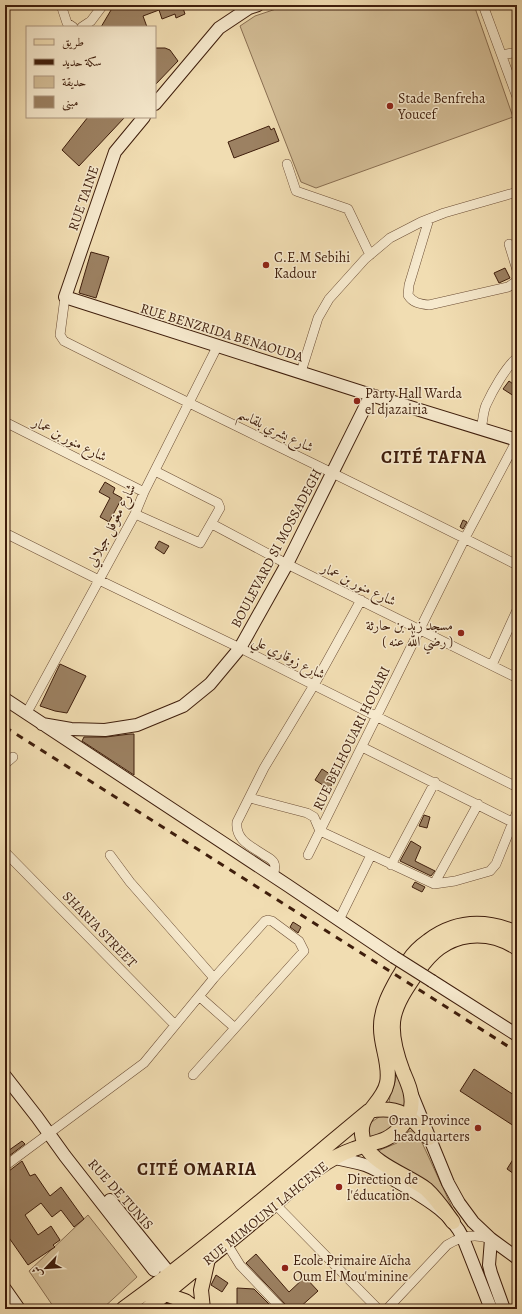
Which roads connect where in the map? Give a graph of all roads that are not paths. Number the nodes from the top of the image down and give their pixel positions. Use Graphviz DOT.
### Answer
graph roads {
  1 [pos="61,5"];
  2 [pos="103,5"];
  3 [pos="258,5"];
  4 [pos="484,5"];
  5 [pos="72,26"];
  6 [pos="83,26"];
  7 [pos="517,52"];
  8 [pos="502,55"];
  9 [pos="517,96"];
  10 [pos="156,103"];
  11 [pos="143,118"];
  12 [pos="287,164"];
  13 [pos="517,192"];
  14 [pos="429,219"];
  15 [pos="509,244"];
  16 [pos="370,255"];
  17 [pos="517,270"];
  18 [pos="517,281"];
  19 [pos="65,298"];
  20 [pos="217,347"];
  21 [pos="517,358"];
  22 [pos="301,372"];
  23 [pos="371,395"];
  24 [pos="187,403"];
  25 [pos="5,422"];
  26 [pos="481,429"];
  27 [pos="517,440"];
  28 [pos="155,471"];
  29 [pos="333,473"];
  30 [pos="144,492"];
  31 [pos="135,514"];
  32 [pos="212,524"];
  33 [pos="5,533"];
  34 [pos="465,538"];
  35 [pos="287,564"];
  36 [pos="517,565"];
  37 [pos="99,580"];
  38 [pos="361,600"];
  39 [pos="517,610"];
  40 [pos="420,630"];
  41 [pos="240,648"];
  42 [pos="492,665"];
  43 [pos="517,678"];
  44 [pos="314,686"];
  45 [pos="5,699"];
  46 [pos="26,714"];
  47 [pos="376,716"];
  48 [pos="42,724"];
  49 [pos="362,747"];
  50 [pos="13,756"];
  51 [pos="5,764"];
  52 [pos="435,782"];
  53 [pos="517,787"];
  54 [pos="250,798"];
  55 [pos="478,804"];
  56 [pos="517,812"];
  57 [pos="512,822"];
  58 [pos="320,831"];
  59 [pos="517,833"];
  60 [pos="5,852"];
  61 [pos="110,855"];
  62 [pos="308,856"];
  63 [pos="372,856"];
  64 [pos="391,865"];
  65 [pos="273,876"];
  66 [pos="434,884"];
  67 [pos="339,920"];
  68 [pos="517,933"];
  69 [pos="517,948"];
  70 [pos="214,978"];
  71 [pos="200,997"];
  72 [pos="175,1025"];
  73 [pos="235,1028"];
  74 [pos="517,1035"];
  75 [pos="193,1074"];
  76 [pos="5,1076"];
  77 [pos="411,1094"];
  78 [pos="369,1111"];
  79 [pos="409,1116"];
  80 [pos="49,1135"];
  81 [pos="429,1138"];
  82 [pos="365,1146"];
  83 [pos="65,1156"];
  84 [pos="335,1158"];
  85 [pos="5,1166"];
  86 [pos="275,1204"];
  87 [pos="453,1222"];
  88 [pos="463,1238"];
  89 [pos="490,1239"];
  90 [pos="227,1244"];
  91 [pos="517,1258"];
  92 [pos="208,1259"];
  93 [pos="154,1270"];
  94 [pos="170,1274"];
  95 [pos="161,1289"];
  96 [pos="5,1290"];
  97 [pos="19,1309"];
  98 [pos="123,1309"];
  99 [pos="147,1309"];
  100 [pos="196,1309"];
  101 [pos="203,1309"];
  102 [pos="282,1309"];
  103 [pos="378,1309"];
  104 [pos="387,1309"];
  105 [pos="491,1309"];
  106 [pos="504,1309"];
  1 -- 5 [label="street"];
  2 -- 6 [label="street"];
  3 -- 10 [label="main road"];
  4 -- 8 [label="street"];
  7 -- 8 [label="street"];
  8 -- 9 [label="street"];
  11 -- 19 [label="main road, RUE TAINE"];
  12 -- 16 [label="street"];
  13 -- 14 [label="street"];
  14 -- 16 [label="street"];
  14 -- 18 [label="street"];
  15 -- 17 [label="street"];
  16 -- 22 [label="street"];
  19 -- 20 [label="main road, RUE BENZRIDA BENAOUDA"];
  19 -- 24 [label="street, شارع بشري بلقاسم"];
  20 -- 22 [label="main road, RUE BENZRIDA BENAOUDA"];
  20 -- 24 [label="street, شارع مغوفل جيلالي"];
  21 -- 26 [label="street"];
  22 -- 23 [label="main road, RUE BENZRIDA BENAOUDA"];
  23 -- 26 [label="main road"];
  23 -- 29 [label="main road, BOULEVARD SI MOSSADEGH"];
  24 -- 28 [label="street, شارع مغوفل جيلالي"];
  24 -- 29 [label="street, شارع بشري بلقاسم"];
  25 -- 30 [label="street, شارع منور بن عمار"];
  26 -- 27 [label="main road"];
  27 -- 34 [label="street, RUE BELHOUARI HOUARI"];
  28 -- 30 [label="street, شارع مغوفل جيلالي"];
  28 -- 32 [label="street"];
  29 -- 34 [label="street, شارع بشري بلقاسم"];
  29 -- 35 [label="main road, BOULEVARD SI MOSSADEGH"];
  30 -- 31 [label="street, شارع مغوفل جيلالي"];
  31 -- 32 [label="street"];
  31 -- 37 [label="street, شارع مغوفل جيلالي"];
  32 -- 35 [label="street, شارع منور بن عمار"];
  33 -- 37 [label="street, شارع زوقاري علي"];
  34 -- 36 [label="street, شارع بشري بلقاسم"];
  34 -- 40 [label="street, RUE BELHOUARI HOUARI"];
  35 -- 38 [label="street, شارع منور بن عمار"];
  35 -- 41 [label="main road, BOULEVARD SI MOSSADEGH"];
  37 -- 41 [label="street, شارع زوقاري علي"];
  37 -- 46 [label="street, شارع مغوفل جيلالي"];
  38 -- 40 [label="street, شارع منور بن عمار"];
  38 -- 44 [label="street"];
  39 -- 42 [label="street"];
  40 -- 42 [label="street, شارع منور بن عمار"];
  40 -- 47 [label="street, RUE BELHOUARI HOUARI"];
  41 -- 44 [label="street, شارع زوقاري علي"];
  41 -- 48 [label="main road, BOULEVARD SI MOSSADEGH"];
  42 -- 43 [label="street, شارع منور بن عمار"];
  44 -- 47 [label="street, شارع زوقاري علي"];
  44 -- 54 [label="street"];
  45 -- 46 [label="main road"];
  46 -- 48 [label="main road"];
  47 -- 49 [label="street, RUE BELHOUARI HOUARI"];
  47 -- 53 [label="street, شارع زوقاري علي"];
  48 -- 65 [label="main road"];
  49 -- 52 [label="street"];
  49 -- 58 [label="street, RUE BELHOUARI HOUARI"];
  50 -- 51 [label="street"];
  52 -- 55 [label="street"];
  52 -- 64 [label="street"];
  54 -- 58 [label="street"];
  54 -- 65 [label="street"];
  55 -- 57 [label="street"];
  55 -- 66 [label="street"];
  56 -- 57 [label="street"];
  57 -- 59 [label="street"];
  57 -- 66 [label="street"];
  58 -- 62 [label="street, RUE BELHOUARI HOUARI"];
  58 -- 63 [label="street"];
  60 -- 72 [label="street, SHARI'A STREET"];
  61 -- 70 [label="street"];
  63 -- 64 [label="street"];
  63 -- 67 [label="street"];
  64 -- 66 [label="street"];
  65 -- 67 [label="main road"];
  67 -- 74 [label="main road, bridge"];
  68 -- 78 [label="main road"];
  69 -- 77 [label="main road"];
  70 -- 71 [label="street"];
  70 -- 73 [label="street"];
  71 -- 72 [label="street"];
  71 -- 73 [label="street"];
  72 -- 80 [label="street"];
  73 -- 75 [label="street"];
  76 -- 80 [label="main road"];
  77 -- 79 [label="main road"];
  77 -- 81 [label="main road"];
  78 -- 79 [label="main road"];
  78 -- 82 [label="main road"];
  78 -- 94 [label="main road, RUE MIMOUNI LAHCENE"];
  79 -- 81 [label="main road"];
  79 -- 82 [label="main road, RUE MIMOUNI LAHCENE"];
  80 -- 83 [label="main road"];
  80 -- 85 [label="street"];
  81 -- 89 [label="main road"];
  82 -- 84 [label="main road, RUE MIMOUNI LAHCENE"];
  82 -- 87 [label="main road"];
  83 -- 93 [label="main road, RUE DE TUNIS"];
  83 -- 94 [label="main road, RUE DE TUNIS"];
  84 -- 86 [label="main road, RUE MIMOUNI LAHCENE"];
  84 -- 87 [label="main road"];
  86 -- 90 [label="main road, RUE MIMOUNI LAHCENE"];
  86 -- 103 [label="street"];
  87 -- 88 [label="main road"];
  88 -- 89 [label="street"];
  88 -- 104 [label="street"];
  88 -- 105 [label="main road"];
  89 -- 91 [label="main road"];
  89 -- 106 [label="main road"];
  90 -- 92 [label="main road, RUE MIMOUNI LAHCENE"];
  90 -- 102 [label="street"];
  92 -- 95 [label="main road, RUE MIMOUNI LAHCENE"];
  92 -- 101 [label="main road"];
  94 -- 95 [label="main road, RUE MIMOUNI LAHCENE"];
  95 -- 98 [label="main road, RUE MIMOUNI LAHCENE"];
  95 -- 99 [label="main road, RUE MIMOUNI LAHCENE"];
  95 -- 100 [label="main road"];
  96 -- 97 [label="main road"];
}
